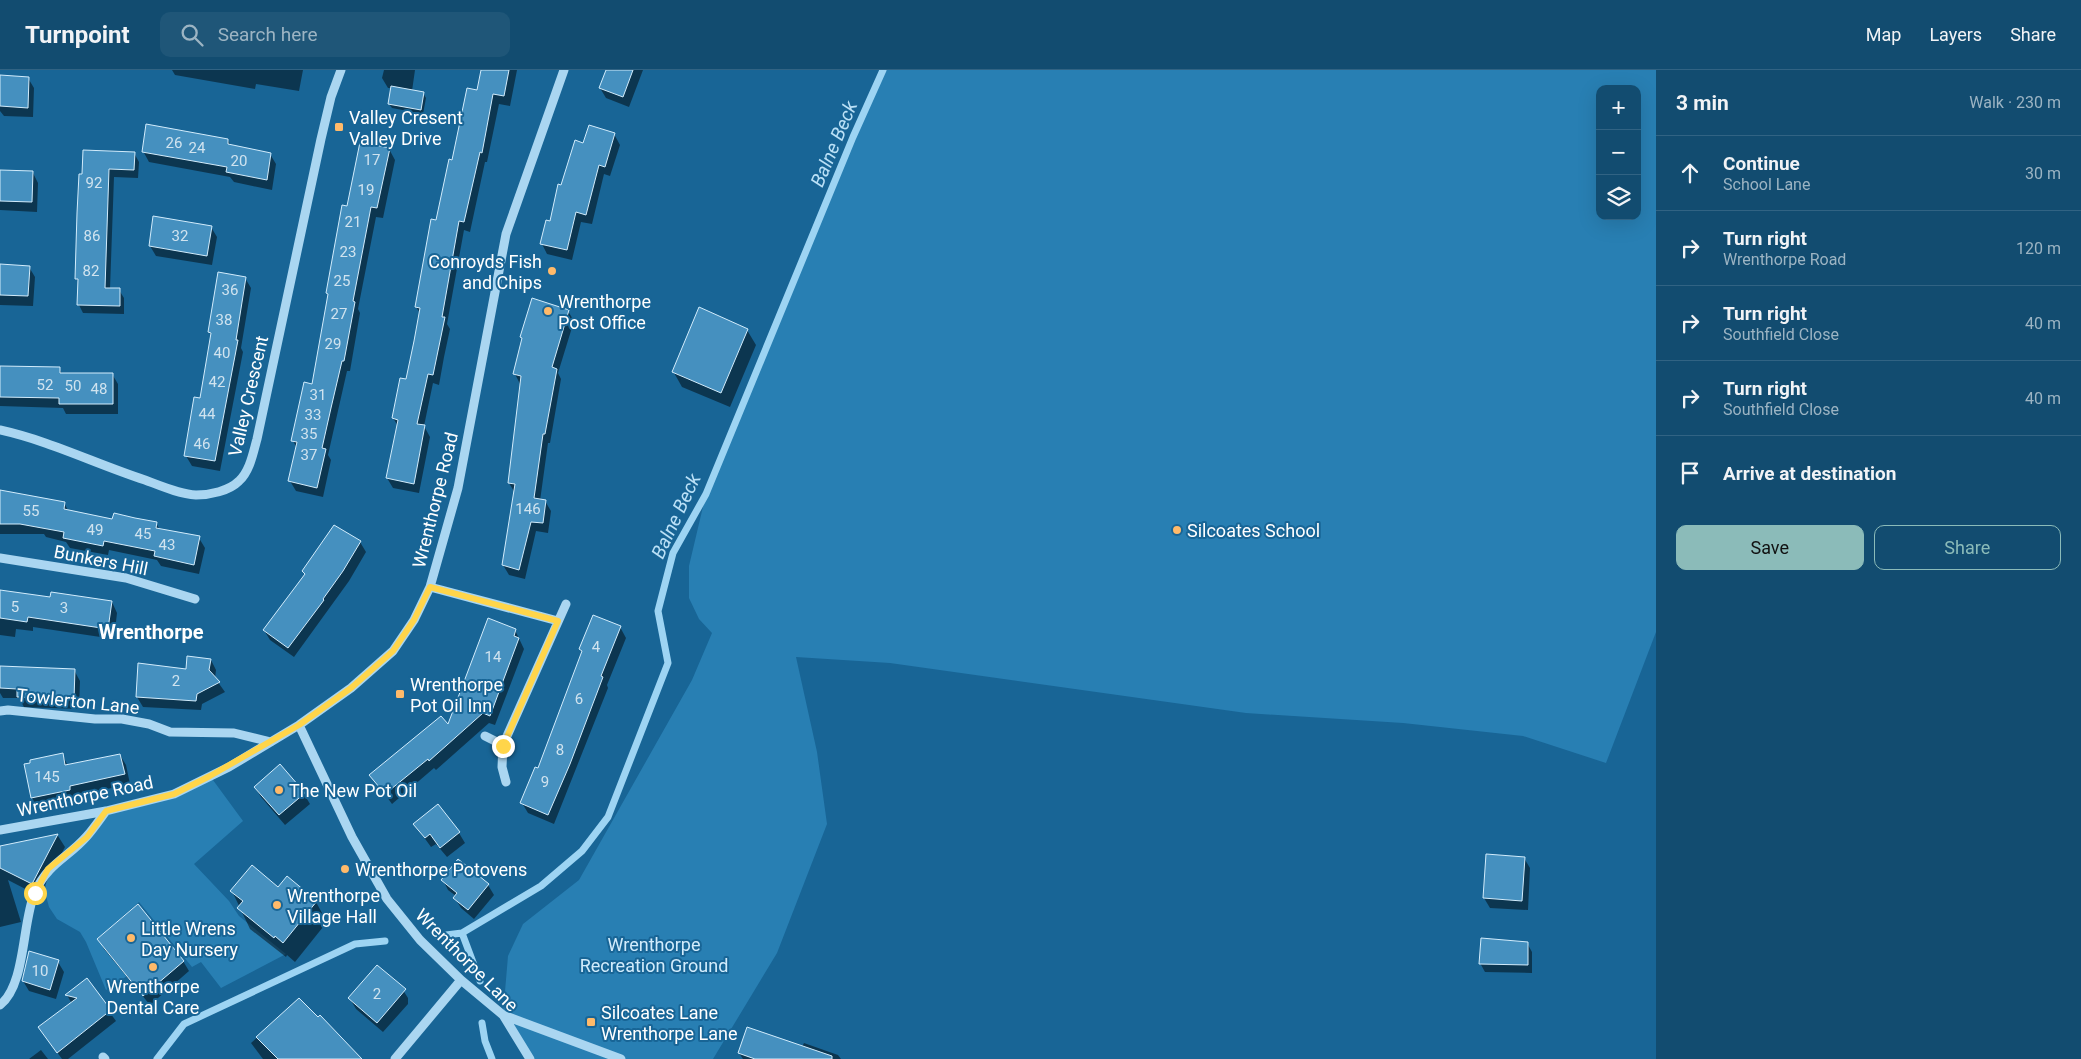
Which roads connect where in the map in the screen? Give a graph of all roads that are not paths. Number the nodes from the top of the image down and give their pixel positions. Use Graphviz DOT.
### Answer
graph roads {
  1 [pos="341,70"];
  2 [pos="564,70"];
  3 [pos="0,430"];
  4 [pos="0,558"];
  5 [pos="430,587"];
  6 [pos="195,599"];
  7 [pos="566,604"];
  8 [pos="558,621"];
  9 [pos="0,711"];
  10 [pos="299,725"];
  11 [pos="485,736"];
  12 [pos="271,742"];
  13 [pos="503,746"];
  14 [pos="506,782"];
  15 [pos="106,811"];
  16 [pos="0,830"];
  17 [pos="460,980"];
  18 [pos="0,1005"];
  19 [pos="503,1015"];
  20 [pos="394,1059"];
  21 [pos="530,1059"];
  22 [pos="622,1059"];
  1 -- 3 [label="street, Valley Crescent"];
  2 -- 5 [label="street, Wrenthorpe Road"];
  4 -- 6 [label="street, Bunkers Hill"];
  5 -- 8 [label="street"];
  5 -- 10 [label="street, Wrenthorpe Road"];
  7 -- 8 [label="street"];
  8 -- 13 [label="street"];
  9 -- 12 [label="street, Towlerton Lane"];
  10 -- 12 [label="street, Wrenthorpe Road"];
  10 -- 17 [label="street, Wrenthorpe Lane"];
  11 -- 13 [label="street"];
  12 -- 15 [label="street, Wrenthorpe Road"];
  13 -- 14 [label="street"];
  15 -- 16 [label="street, Wrenthorpe Road"];
  15 -- 18 [label="street"];
  17 -- 19 [label="street, Wrenthorpe Lane"];
  17 -- 20 [label="street"];
  19 -- 21 [label="street, Wrenthorpe Lane"];
  19 -- 22 [label="street"];
}
